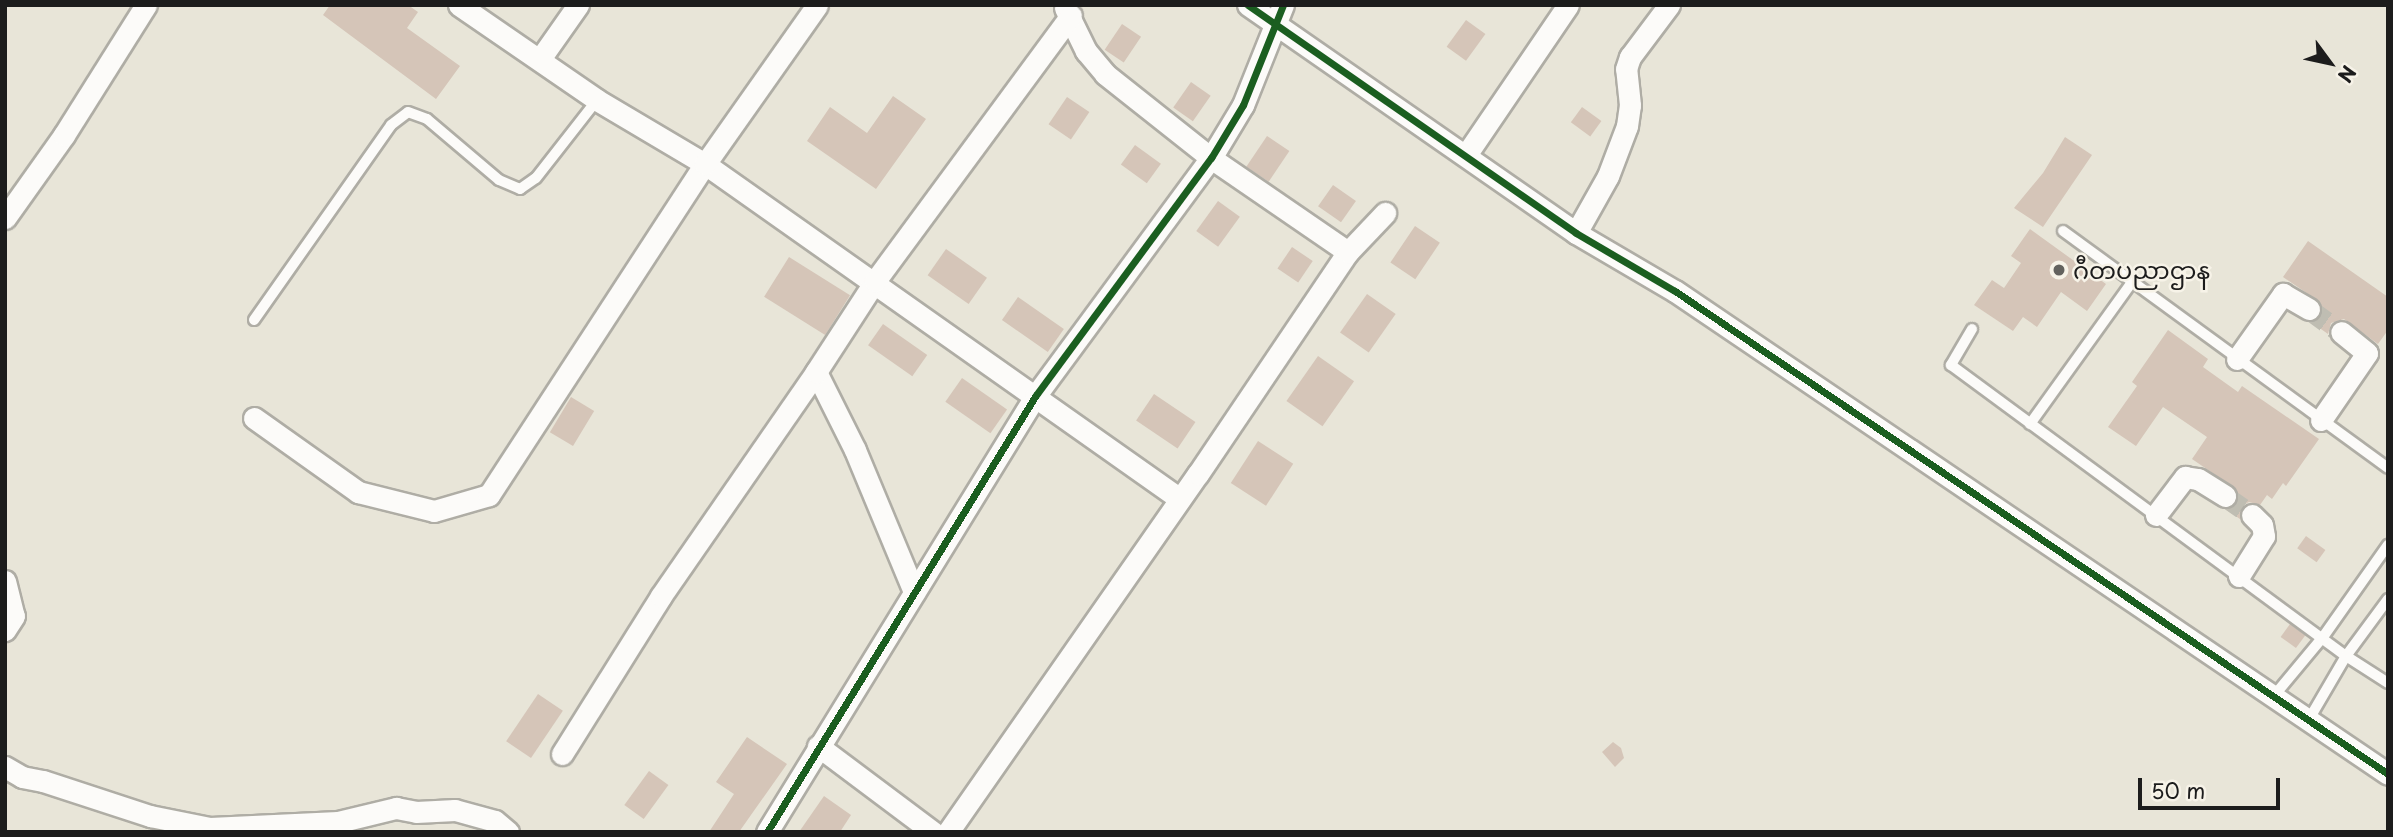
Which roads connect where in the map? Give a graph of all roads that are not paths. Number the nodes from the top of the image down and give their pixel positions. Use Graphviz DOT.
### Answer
graph roads {
  1 [pos="146,5"];
  2 [pos="459,5"];
  3 [pos="578,5"];
  4 [pos="817,5"];
  5 [pos="1248,5"];
  6 [pos="1283,5"];
  7 [pos="1568,5"];
  8 [pos="1669,5"];
  9 [pos="1067,10"];
  10 [pos="1276,26"];
  11 [pos="540,60"];
  12 [pos="597,100"];
  13 [pos="1466,155"];
  14 [pos="1211,158"];
  15 [pos="705,164"];
  16 [pos="1385,212"];
  17 [pos="5,218"];
  18 [pos="2063,231"];
  19 [pos="1576,233"];
  20 [pos="1348,252"];
  21 [pos="875,281"];
  22 [pos="2132,282"];
  23 [pos="2309,309"];
  24 [pos="254,320"];
  25 [pos="1972,328"];
  26 [pos="2341,331"];
  27 [pos="2237,359"];
  28 [pos="816,372"];
  29 [pos="1036,396"];
  30 [pos="254,418"];
  31 [pos="2321,420"];
  32 [pos="2030,424"];
  33 [pos="2388,468"];
  34 [pos="2225,496"];
  35 [pos="1180,499"];
  36 [pos="2156,515"];
  37 [pos="2252,515"];
  38 [pos="2388,545"];
  39 [pos="2239,576"];
  40 [pos="5,581"];
  41 [pos="914,592"];
  42 [pos="2388,599"];
  43 [pos="5,631"];
  44 [pos="2322,637"];
  45 [pos="2346,656"];
  46 [pos="2388,683"];
  47 [pos="2273,697"];
  48 [pos="2308,720"];
  49 [pos="818,746"];
  50 [pos="562,754"];
  51 [pos="5,767"];
  52 [pos="2388,774"];
  53 [pos="193,827"];
  54 [pos="508,832"];
  55 [pos="767,832"];
  56 [pos="933,832"];
  57 [pos="948,832"];
  1 -- 17 [label="street"];
  2 -- 11 [label="street"];
  3 -- 11 [label="street"];
  4 -- 15 [label="street"];
  5 -- 10 [label="street"];
  6 -- 10 [label="street"];
  7 -- 13 [label="street"];
  8 -- 19 [label="street"];
  9 -- 14 [label="street"];
  9 -- 21 [label="street"];
  10 -- 13 [label="street"];
  10 -- 14 [label="street"];
  11 -- 12 [label="street"];
  12 -- 15 [label="street"];
  12 -- 24 [label="lane"];
  13 -- 19 [label="street"];
  14 -- 20 [label="street"];
  14 -- 29 [label="street"];
  15 -- 21 [label="street"];
  15 -- 30 [label="street"];
  16 -- 20 [label="street"];
  18 -- 22 [label="lane"];
  19 -- 47 [label="street"];
  20 -- 35 [label="street"];
  21 -- 28 [label="street"];
  21 -- 29 [label="street"];
  22 -- 27 [label="lane"];
  22 -- 32 [label="lane"];
  23 -- 27 [label="street"];
  25 -- 32 [label="lane"];
  26 -- 31 [label="street"];
  27 -- 31 [label="lane"];
  28 -- 41 [label="street"];
  28 -- 50 [label="street"];
  29 -- 35 [label="street"];
  29 -- 41 [label="street"];
  31 -- 33 [label="lane"];
  32 -- 36 [label="lane"];
  34 -- 36 [label="street"];
  35 -- 57 [label="street"];
  36 -- 39 [label="lane"];
  37 -- 39 [label="street"];
  38 -- 44 [label="lane"];
  39 -- 44 [label="lane"];
  40 -- 43 [label="street"];
  41 -- 49 [label="street"];
  42 -- 45 [label="lane"];
  44 -- 45 [label="lane"];
  44 -- 47 [label="lane"];
  45 -- 46 [label="lane"];
  45 -- 48 [label="lane"];
  47 -- 48 [label="street"];
  48 -- 52 [label="street"];
  49 -- 55 [label="street"];
  49 -- 56 [label="street"];
  51 -- 53 [label="street"];
  53 -- 54 [label="street"];
}
